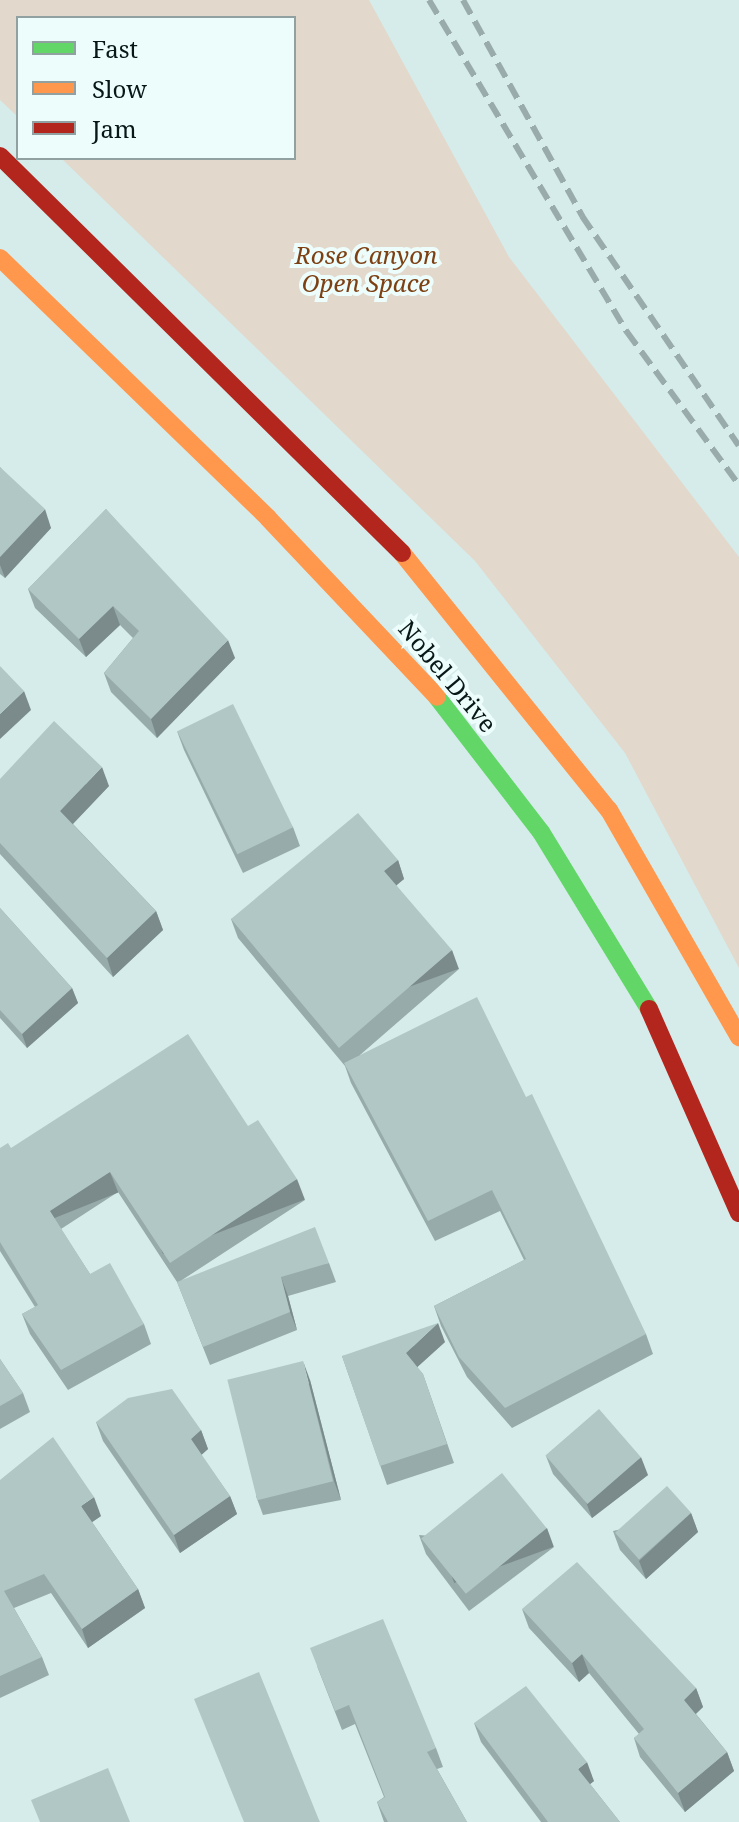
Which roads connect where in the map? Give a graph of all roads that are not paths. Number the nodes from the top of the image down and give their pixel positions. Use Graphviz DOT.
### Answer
graph roads {
  1 [pos="0,156"];
  2 [pos="0,258"];
  3 [pos="739,1037"];
  4 [pos="739,1213"];
  1 -- 3 [label="main road, Nobel Drive"];
  2 -- 4 [label="main road, Nobel Drive"];
}
